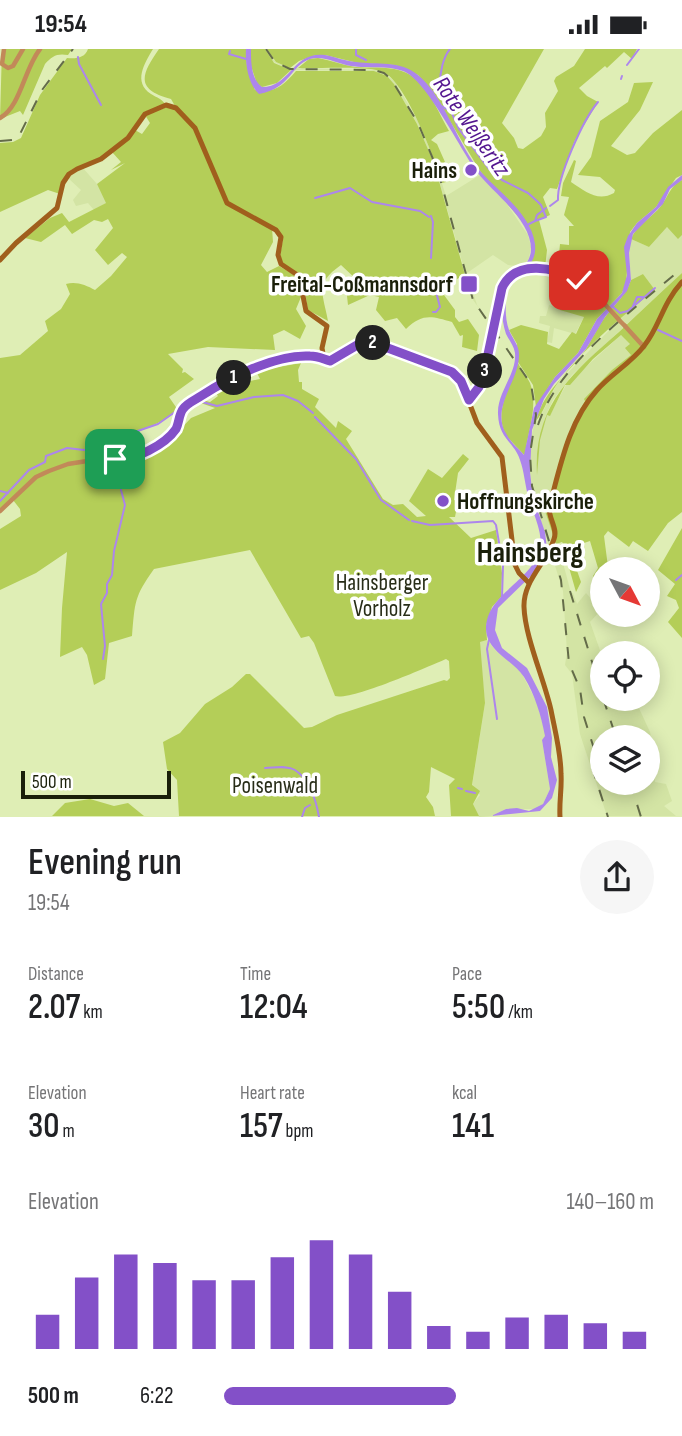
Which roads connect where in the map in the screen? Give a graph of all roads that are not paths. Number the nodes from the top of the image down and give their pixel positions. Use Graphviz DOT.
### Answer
graph roads {
  1 [pos="4,49"];
  2 [pos="23,49"];
  3 [pos="40,49"];
  4 [pos="0,118"];
  5 [pos="0,260"];
  6 [pos="682,282"];
  7 [pos="645,346"];
  8 [pos="322,357"];
  9 [pos="469,400"];
  10 [pos="0,511"];
  11 [pos="525,580"];
  12 [pos="560,817"];
  1 -- 2 [label="street"];
  3 -- 4 [label="street"];
  5 -- 8 [label="main road"];
  6 -- 7 [label="main road"];
  7 -- 9 [label="street, bridge"];
  7 -- 11 [label="main road"];
  8 -- 9 [label="main road"];
  8 -- 10 [label="street"];
  9 -- 11 [label="main road"];
  11 -- 12 [label="main road"];
}
